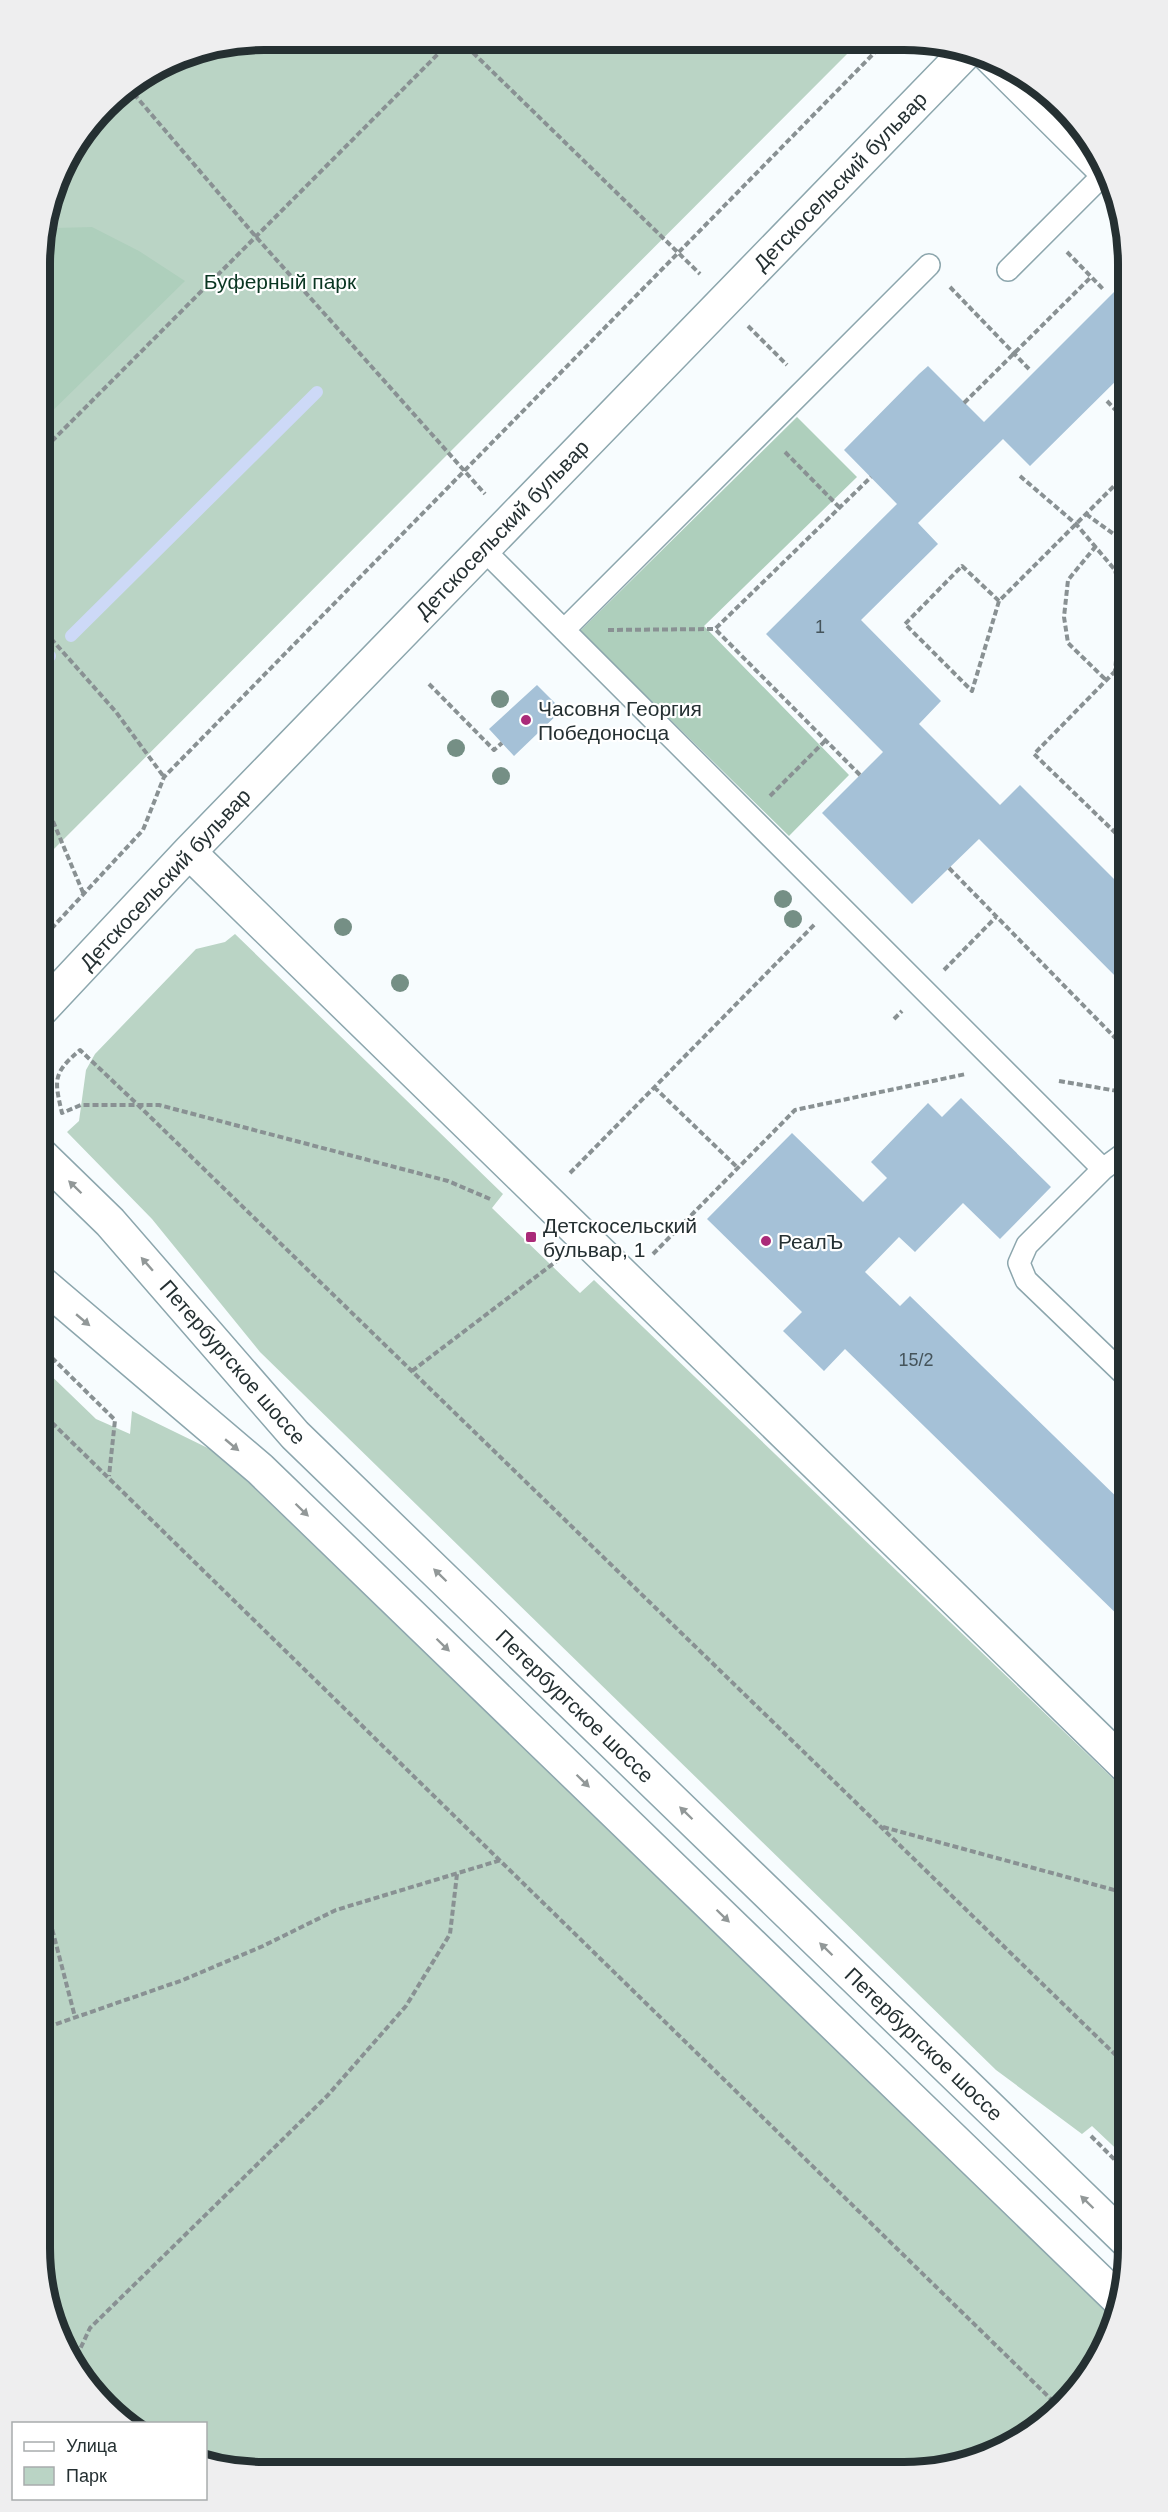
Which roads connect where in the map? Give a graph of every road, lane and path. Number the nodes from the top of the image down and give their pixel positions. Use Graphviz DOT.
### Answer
graph roads {
  1 [pos="442,50"];
  2 [pos="470,50"];
  3 [pos="877,50"];
  4 [pos="961,57"];
  5 [pos="996,71"];
  6 [pos="134,94"];
  7 [pos="1094,164"];
  8 [pos="1100,178"];
  9 [pos="1047,232"];
  10 [pos="257,238"];
  11 [pos="681,252"];
  12 [pos="929,266"];
  13 [pos="1008,270"];
  14 [pos="1091,277"];
  15 [pos="1104,290"];
  16 [pos="1014,352"];
  17 [pos="1029,369"];
  18 [pos="1107,401"];
  19 [pos="964,403"];
  20 [pos="1118,412"];
  21 [pos="764,430"];
  22 [pos="50,443"];
  23 [pos="463,471"];
  24 [pos="1020,476"];
  25 [pos="871,477"];
  26 [pos="1118,482"];
  27 [pos="840,508"];
  28 [pos="1086,514"];
  29 [pos="511,521"];
  30 [pos="1076,524"];
  31 [pos="1118,537"];
  32 [pos="1096,546"];
  33 [pos="483,549"];
  34 [pos="1118,582"];
  35 [pos="999,601"];
  36 [pos="715,629"];
  37 [pos="564,630"];
  38 [pos="50,637"];
  39 [pos="1118,640"];
  40 [pos="1118,668"];
  41 [pos="1115,671"];
  42 [pos="1106,680"];
  43 [pos="429,684"];
  44 [pos="826,740"];
  45 [pos="502,743"];
  46 [pos="860,775"];
  47 [pos="164,777"];
  48 [pos="50,812"];
  49 [pos="750,816"];
  50 [pos="1118,835"];
  51 [pos="189,852"];
  52 [pos="949,868"];
  53 [pos="84,895"];
  54 [pos="837,902"];
  55 [pos="50,931"];
  56 [pos="50,1000"];
  57 [pos="1118,1041"];
  58 [pos="1006,1071"];
  59 [pos="967,1074"];
  60 [pos="654,1087"];
  61 [pos="1118,1091"];
  62 [pos="137,1104"];
  63 [pos="1118,1158"];
  64 [pos="50,1164"];
  65 [pos="738,1168"];
  66 [pos="1103,1168"];
  67 [pos="569,1174"];
  68 [pos="500,1203"];
  69 [pos="652,1255"];
  70 [pos="561,1258"];
  71 [pos="50,1290"];
  72 [pos="50,1356"];
  73 [pos="1118,1368"];
  74 [pos="412,1371"];
  75 [pos="50,1421"];
  76 [pos="108,1476"];
  77 [pos="1118,1758"];
  78 [pos="883,1827"];
  79 [pos="501,1860"];
  80 [pos="457,1874"];
  81 [pos="1118,1891"];
  82 [pos="50,1921"];
  83 [pos="75,2017"];
  84 [pos="50,2026"];
  85 [pos="1118,2057"];
  86 [pos="1091,2136"];
  87 [pos="1118,2164"];
  88 [pos="1118,2232"];
  89 [pos="1113,2294"];
  90 [pos="77,2355"];
  91 [pos="1054,2402"];
  1 -- 10 [label="path"];
  2 -- 11 [label="path"];
  3 -- 11 [label="path"];
  4 -- 29 [label="main road, Детскосельский бульвар"];
  5 -- 7 [label="lane"];
  6 -- 10 [label="path"];
  8 -- 9 [label="lane"];
  9 -- 13 [label="lane"];
  9 -- 14 [label="path"];
  10 -- 22 [label="path"];
  10 -- 23 [label="path"];
  11 -- 23 [label="path"];
  12 -- 16 [label="path"];
  12 -- 21 [label="lane"];
  14 -- 15 [label="path"];
  14 -- 16 [label="path"];
  16 -- 17 [label="path"];
  16 -- 19 [label="path"];
  18 -- 20 [label="path"];
  21 -- 27 [label="path"];
  21 -- 37 [label="lane"];
  23 -- 29 [label="path"];
  23 -- 47 [label="path"];
  24 -- 30 [label="path"];
  25 -- 27 [label="path"];
  26 -- 28 [label="path"];
  27 -- 36 [label="path"];
  28 -- 30 [label="path"];
  28 -- 31 [label="path"];
  29 -- 33 [label="main road, Детскосельский бульвар"];
  30 -- 32 [label="path"];
  30 -- 35 [label="path"];
  32 -- 34 [label="path"];
  32 -- 42 [label="path"];
  33 -- 37 [label="lane"];
  33 -- 51 [label="main road, Детскосельский бульвар"];
  35 -- 35 [label="path"];
  36 -- 37 [label="path"];
  36 -- 44 [label="path"];
  37 -- 49 [label="lane"];
  38 -- 47 [label="path"];
  39 -- 41 [label="path"];
  40 -- 41 [label="path"];
  41 -- 42 [label="path"];
  42 -- 50 [label="path"];
  43 -- 45 [label="path"];
  44 -- 46 [label="path"];
  44 -- 49 [label="path"];
  47 -- 53 [label="path"];
  48 -- 53 [label="path"];
  49 -- 54 [label="lane"];
  51 -- 56 [label="main road, Детскосельский бульвар"];
  51 -- 77 [label="main road"];
  52 -- 57 [label="path"];
  53 -- 55 [label="path"];
  54 -- 58 [label="lane"];
  54 -- 60 [label="path"];
  58 -- 61 [label="path"];
  58 -- 66 [label="lane"];
  59 -- 65 [label="path"];
  60 -- 65 [label="path"];
  60 -- 67 [label="path"];
  62 -- 62 [label="path"];
  62 -- 68 [label="path"];
  62 -- 74 [label="path"];
  63 -- 66 [label="lane"];
  88 -- 64 [label="main road, Петербургское шоссе, one-way"];
  65 -- 69 [label="path"];
  66 -- 73 [label="lane"];
  70 -- 74 [label="path"];
  71 -- 89 [label="main road, one-way"];
  72 -- 76 [label="path"];
  74 -- 78 [label="path"];
  75 -- 76 [label="path"];
  76 -- 79 [label="path"];
  78 -- 81 [label="path"];
  78 -- 85 [label="path"];
  79 -- 80 [label="path"];
  79 -- 91 [label="path"];
  80 -- 83 [label="path"];
  80 -- 90 [label="path"];
  82 -- 83 [label="path"];
  83 -- 84 [label="path"];
  86 -- 87 [label="path"];
}
